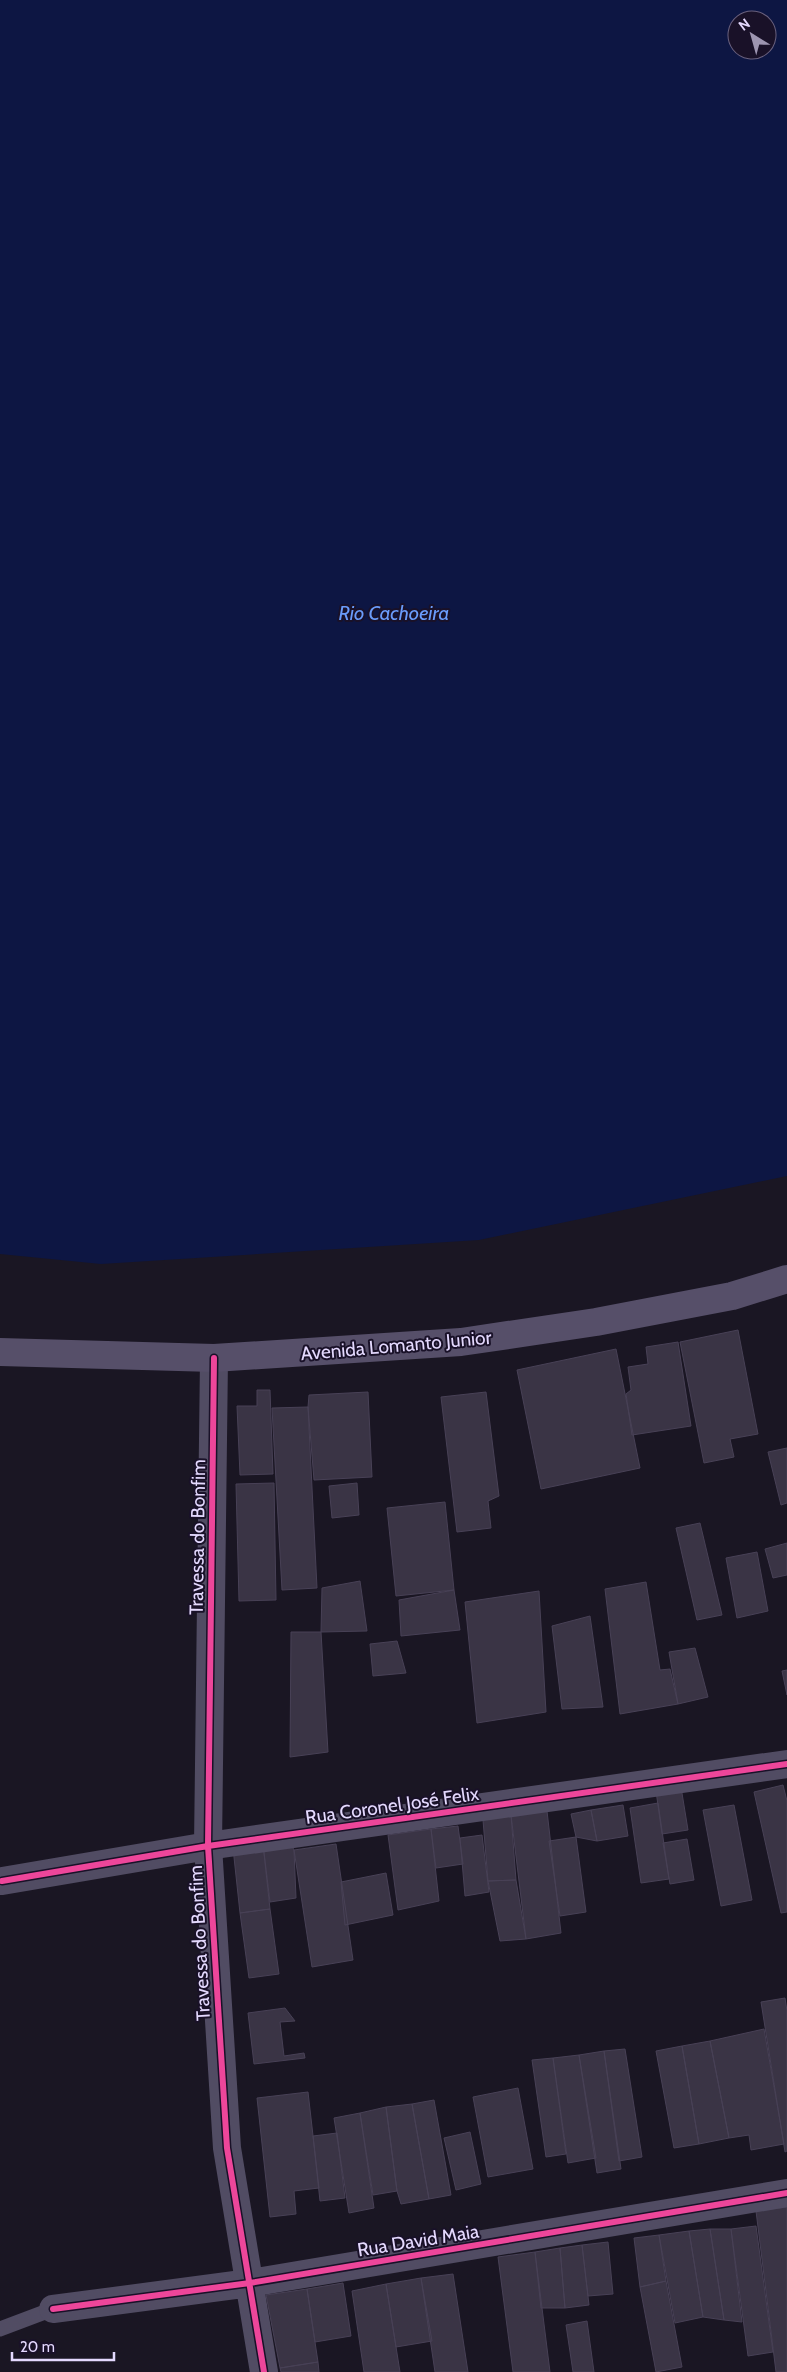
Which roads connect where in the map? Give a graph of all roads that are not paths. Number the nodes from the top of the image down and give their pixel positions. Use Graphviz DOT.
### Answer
graph roads {
  1 [pos="787,1279"];
  2 [pos="0,1352"];
  3 [pos="214,1358"];
  4 [pos="787,1764"];
  5 [pos="208,1846"];
  6 [pos="2,1881"];
  7 [pos="787,2193"];
  8 [pos="250,2283"];
  9 [pos="53,2309"];
  10 [pos="0,2330"];
  11 [pos="264,2372"];
  1 -- 3 [label="main road, Avenida Lomanto Junior"];
  2 -- 3 [label="main road, Avenida Lomanto Junior"];
  3 -- 5 [label="street, Travessa do Bonfim"];
  4 -- 5 [label="street, Rua Coronel José Felix"];
  5 -- 6 [label="street, Rua Coronel José Felix"];
  5 -- 8 [label="street, Travessa do Bonfim"];
  7 -- 8 [label="street, Rua David Maia"];
  8 -- 9 [label="street, Rua David Maia"];
  8 -- 11 [label="street, Travessa do Bonfim"];
  9 -- 10 [label="lane"];
}
